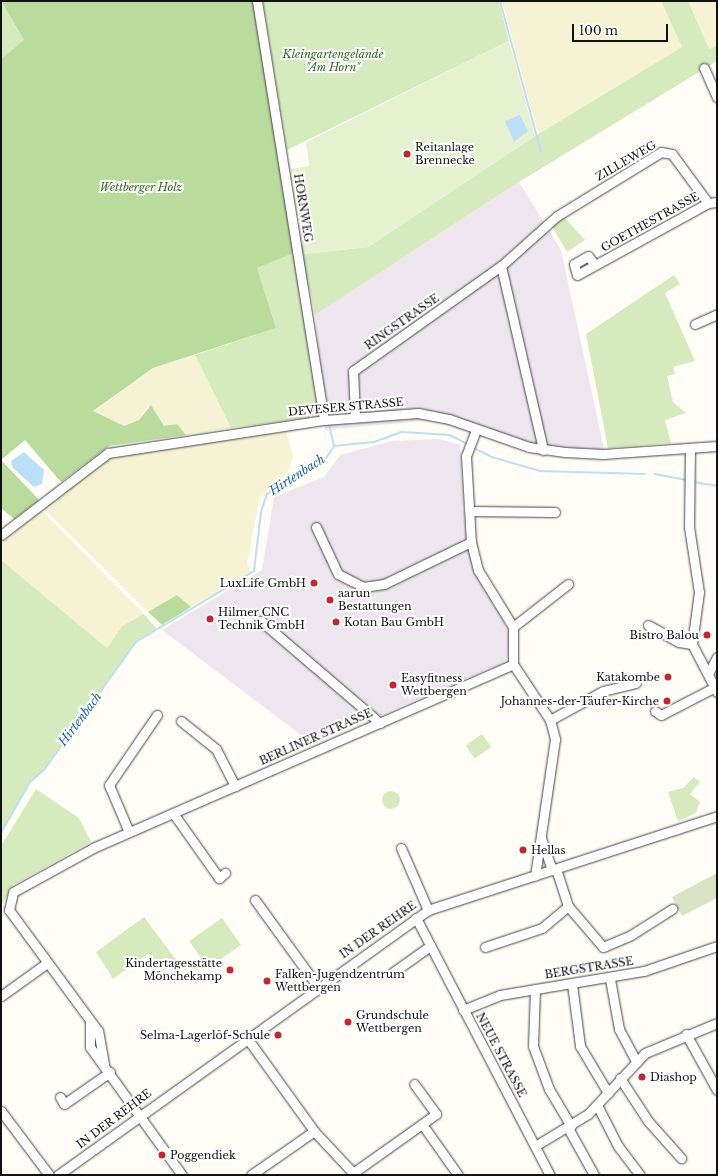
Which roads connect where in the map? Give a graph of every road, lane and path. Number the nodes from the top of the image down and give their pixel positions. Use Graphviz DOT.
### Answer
graph roads {
  1 [pos="257,1"];
  2 [pos="704,68"];
  3 [pos="717,97"];
  4 [pos="712,202"];
  5 [pos="543,229"];
  6 [pos="594,265"];
  7 [pos="501,266"];
  8 [pos="717,314"];
  9 [pos="695,324"];
  10 [pos="355,416"];
  11 [pos="324,420"];
  12 [pos="476,430"];
  13 [pos="717,446"];
  14 [pos="690,448"];
  15 [pos="543,450"];
  16 [pos="470,511"];
  17 [pos="555,512"];
  18 [pos="316,527"];
  19 [pos="1,535"];
  20 [pos="471,542"];
  21 [pos="568,584"];
  22 [pos="244,622"];
  23 [pos="648,625"];
  24 [pos="513,627"];
  25 [pos="692,644"];
  26 [pos="717,657"];
  27 [pos="513,664"];
  28 [pos="708,674"];
  29 [pos="636,683"];
  30 [pos="716,690"];
  31 [pos="655,711"];
  32 [pos="157,715"];
  33 [pos="550,720"];
  34 [pos="181,721"];
  35 [pos="380,722"];
  36 [pos="235,786"];
  37 [pos="173,812"];
  38 [pos="717,816"];
  39 [pos="129,832"];
  40 [pos="541,838"];
  41 [pos="401,848"];
  42 [pos="554,870"];
  43 [pos="225,873"];
  44 [pos="535,876"];
  45 [pos="255,900"];
  46 [pos="568,906"];
  47 [pos="672,909"];
  48 [pos="428,910"];
  49 [pos="416,918"];
  50 [pos="430,946"];
  51 [pos="717,946"];
  52 [pos="485,947"];
  53 [pos="47,963"];
  54 [pos="392,973"];
  55 [pos="610,979"];
  56 [pos="572,984"];
  57 [pos="318,987"];
  58 [pos="535,989"];
  59 [pos="1,996"];
  60 [pos="463,1010"];
  61 [pos="90,1022"];
  62 [pos="717,1023"];
  63 [pos="686,1034"];
  64 [pos="247,1038"];
  65 [pos="636,1060"];
  66 [pos="104,1064"];
  67 [pos="110,1072"];
  68 [pos="620,1078"];
  69 [pos="414,1084"];
  70 [pos="717,1090"];
  71 [pos="608,1093"];
  72 [pos="60,1097"];
  73 [pos="597,1105"];
  74 [pos="1,1110"];
  75 [pos="142,1116"];
  76 [pos="422,1124"];
  77 [pos="569,1127"];
  78 [pos="314,1131"];
  79 [pos="535,1146"];
  80 [pos="681,1158"];
  81 [pos="354,1174"];
  82 [pos="49,1175"];
  83 [pos="58,1175"];
  84 [pos="182,1175"];
  85 [pos="251,1175"];
  86 [pos="458,1175"];
  87 [pos="550,1175"];
  88 [pos="594,1175"];
  89 [pos="640,1175"];
  1 -- 11 [label="street, HORNWEG"];
  2 -- 3 [label="street"];
  4 -- 5 [label="street, ZILLEWEG"];
  4 -- 6 [label="street, GOETHESTRASSE"];
  5 -- 7 [label="street, RINGSTRASSE"];
  7 -- 10 [label="street, RINGSTRASSE"];
  7 -- 15 [label="street"];
  8 -- 9 [label="street"];
  10 -- 11 [label="street, DEVESER STRASSE"];
  10 -- 12 [label="street, DEVESER STRASSE"];
  11 -- 19 [label="street, DEVESER STRASSE"];
  12 -- 15 [label="street, DEVESER STRASSE"];
  12 -- 16 [label="street"];
  13 -- 14 [label="street, DEVESER STRASSE"];
  14 -- 15 [label="street, DEVESER STRASSE"];
  14 -- 25 [label="street"];
  16 -- 17 [label="street"];
  16 -- 20 [label="street"];
  18 -- 20 [label="street"];
  20 -- 24 [label="street"];
  21 -- 24 [label="street"];
  22 -- 35 [label="street"];
  23 -- 25 [label="street"];
  24 -- 27 [label="street"];
  25 -- 28 [label="street"];
  26 -- 28 [label="street"];
  27 -- 33 [label="street"];
  27 -- 35 [label="street, BERLINER STRASSE"];
  28 -- 30 [label="street"];
  29 -- 33 [label="street"];
  30 -- 31 [label="street"];
  32 -- 39 [label="street"];
  33 -- 40 [label="street"];
  34 -- 36 [label="street"];
  35 -- 36 [label="street, BERLINER STRASSE"];
  36 -- 37 [label="street, BERLINER STRASSE"];
  37 -- 39 [label="street, BERLINER STRASSE"];
  37 -- 43 [label="street"];
  38 -- 42 [label="street, IN DER REHRE"];
  39 -- 53 [label="street, BERLINER STRASSE"];
  40 -- 42 [label="street"];
  40 -- 44 [label="street"];
  41 -- 48 [label="street"];
  42 -- 44 [label="street, IN DER REHRE"];
  42 -- 46 [label="street"];
  44 -- 48 [label="street, IN DER REHRE"];
  45 -- 57 [label="street"];
  46 -- 47 [label="street"];
  46 -- 52 [label="street"];
  48 -- 49 [label="street, IN DER REHRE"];
  49 -- 50 [label="street, NEUE STRASSE"];
  49 -- 57 [label="street, IN DER REHRE"];
  50 -- 54 [label="street"];
  50 -- 60 [label="street, NEUE STRASSE"];
  51 -- 55 [label="street, BERGSTRASSE"];
  53 -- 59 [label="street"];
  53 -- 61 [label="street"];
  55 -- 56 [label="street, BERGSTRASSE"];
  55 -- 65 [label="street"];
  56 -- 58 [label="street, BERGSTRASSE"];
  56 -- 71 [label="street"];
  57 -- 64 [label="street, IN DER REHRE"];
  58 -- 60 [label="street, BERGSTRASSE"];
  58 -- 77 [label="street"];
  60 -- 79 [label="street, NEUE STRASSE"];
  61 -- 66 [label="street"];
  61 -- 66 [label="street"];
  62 -- 63 [label="street"];
  63 -- 65 [label="street"];
  63 -- 70 [label="street"];
  64 -- 75 [label="street, IN DER REHRE"];
  64 -- 78 [label="street"];
  65 -- 68 [label="street"];
  66 -- 67 [label="street"];
  67 -- 72 [label="street"];
  67 -- 75 [label="street"];
  68 -- 71 [label="street"];
  68 -- 80 [label="street"];
  69 -- 76 [label="street"];
  71 -- 73 [label="street"];
  73 -- 77 [label="street"];
  73 -- 89 [label="street"];
  74 -- 82 [label="street"];
  75 -- 83 [label="street, IN DER REHRE"];
  75 -- 84 [label="street"];
  76 -- 81 [label="street"];
  76 -- 86 [label="street"];
  77 -- 79 [label="street"];
  77 -- 88 [label="street"];
  78 -- 81 [label="street"];
  78 -- 85 [label="street"];
  79 -- 87 [label="street, NEUE STRASSE"];
}
